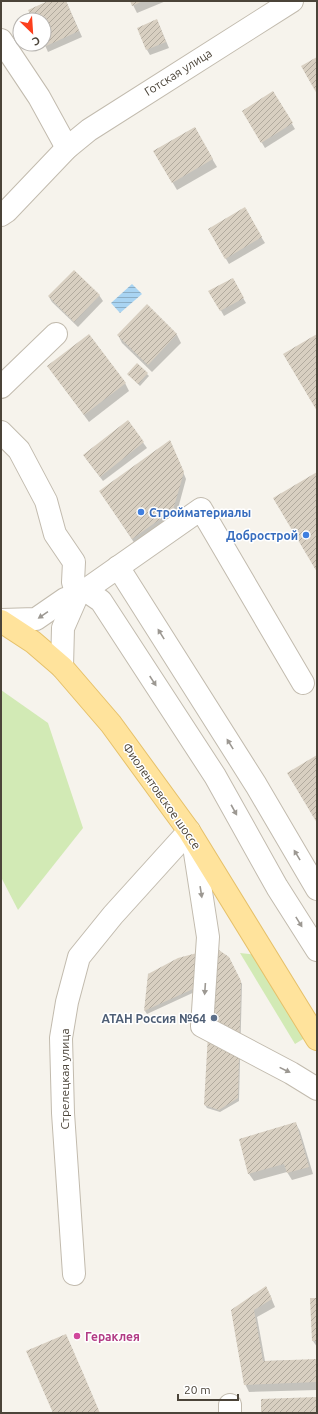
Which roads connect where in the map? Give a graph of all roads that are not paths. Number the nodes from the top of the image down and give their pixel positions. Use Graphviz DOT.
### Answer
graph roads {
  1 [pos="292,1"];
  2 [pos="1,40"];
  3 [pos="67,148"];
  4 [pos="1,215"];
  5 [pos="56,334"];
  6 [pos="1,387"];
  7 [pos="1,432"];
  8 [pos="118,567"];
  9 [pos="88,596"];
  10 [pos="1,621"];
  11 [pos="62,667"];
  12 [pos="303,683"];
  13 [pos="191,835"];
  14 [pos="317,889"];
  15 [pos="317,950"];
  16 [pos="317,1039"];
  17 [pos="317,1089"];
  18 [pos="74,1274"];
  1 -- 3 [label="street, Готская улица"];
  2 -- 3 [label="street"];
  3 -- 4 [label="street, Готская улица"];
  5 -- 6 [label="street"];
  7 -- 9 [label="street"];
  8 -- 9 [label="street"];
  8 -- 12 [label="street"];
  14 -- 8 [label="street, one-way"];
  9 -- 10 [label="street, one-way"];
  9 -- 11 [label="street"];
  9 -- 15 [label="street, one-way"];
  10 -- 11 [label="main road, Фиолентовское шоссе"];
  11 -- 13 [label="main road, Фиолентовское шоссе"];
  13 -- 16 [label="main road, Фиолентовское шоссе"];
  13 -- 17 [label="street, one-way"];
  13 -- 18 [label="street, Стрелецкая улица"];
}
